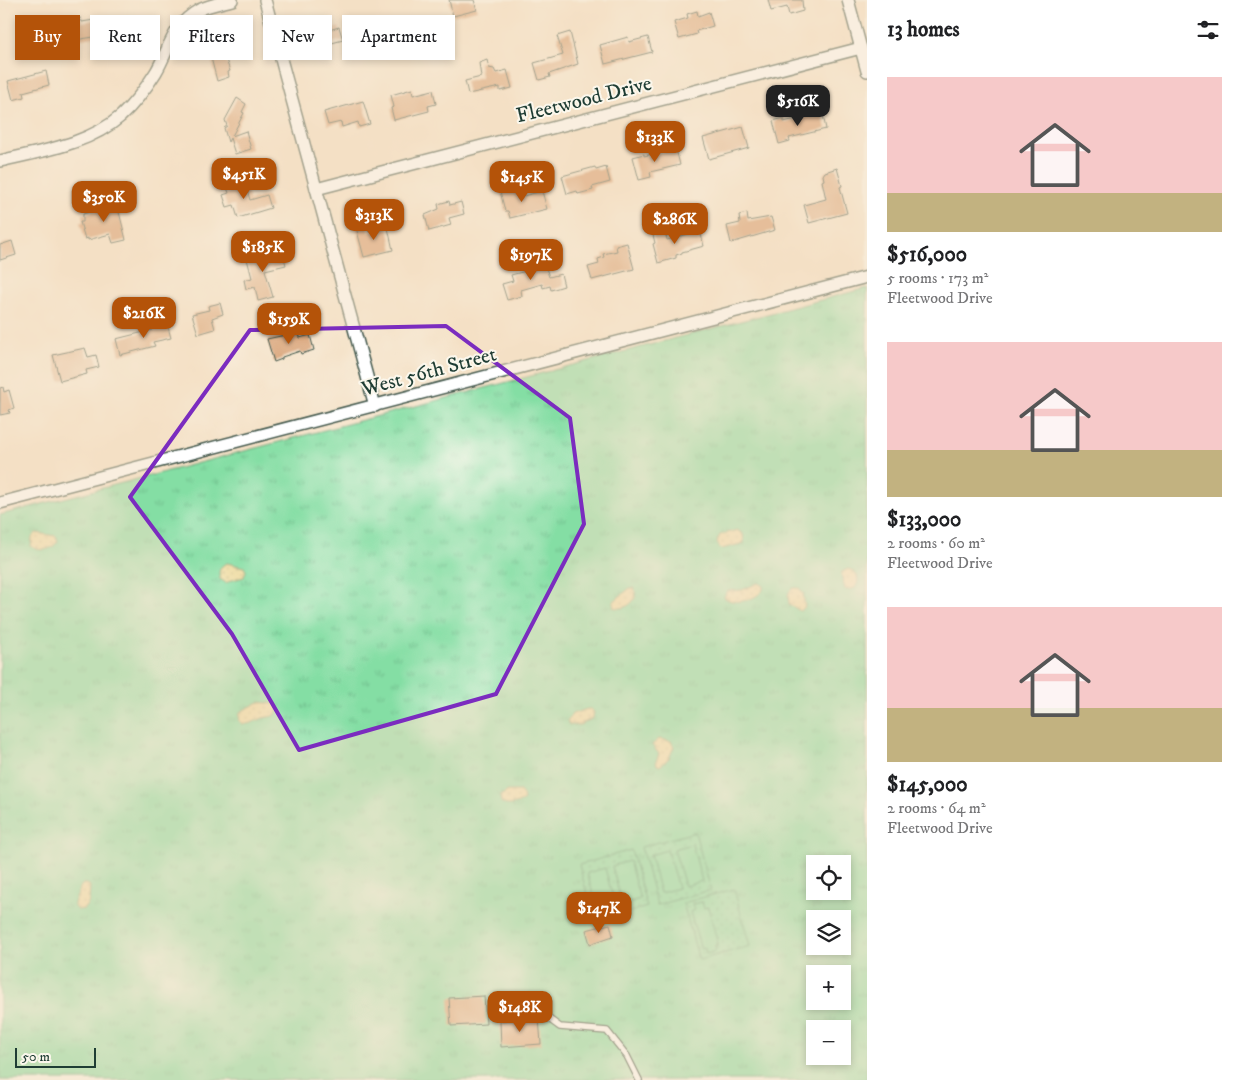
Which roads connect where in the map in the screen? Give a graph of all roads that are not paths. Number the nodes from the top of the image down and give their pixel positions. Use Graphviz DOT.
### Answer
graph roads {
  1 [pos="232,0"];
  2 [pos="265,0"];
  3 [pos="848,0"];
  4 [pos="861,48"];
  5 [pos="867,71"];
  6 [pos="0,161"];
  7 [pos="316,189"];
  8 [pos="867,277"];
  9 [pos="374,406"];
  10 [pos="0,504"];
  11 [pos="503,1006"];
  12 [pos="639,1080"];
  1 -- 6 [label="street"];
  2 -- 7 [label="street"];
  3 -- 4 [label="street"];
  4 -- 5 [label="street"];
  4 -- 7 [label="street, Fleetwood Drive"];
  7 -- 9 [label="street"];
  8 -- 9 [label="street, West 56th Street"];
  9 -- 10 [label="street, West 56th Street"];
  11 -- 12 [label="lane"];
}
